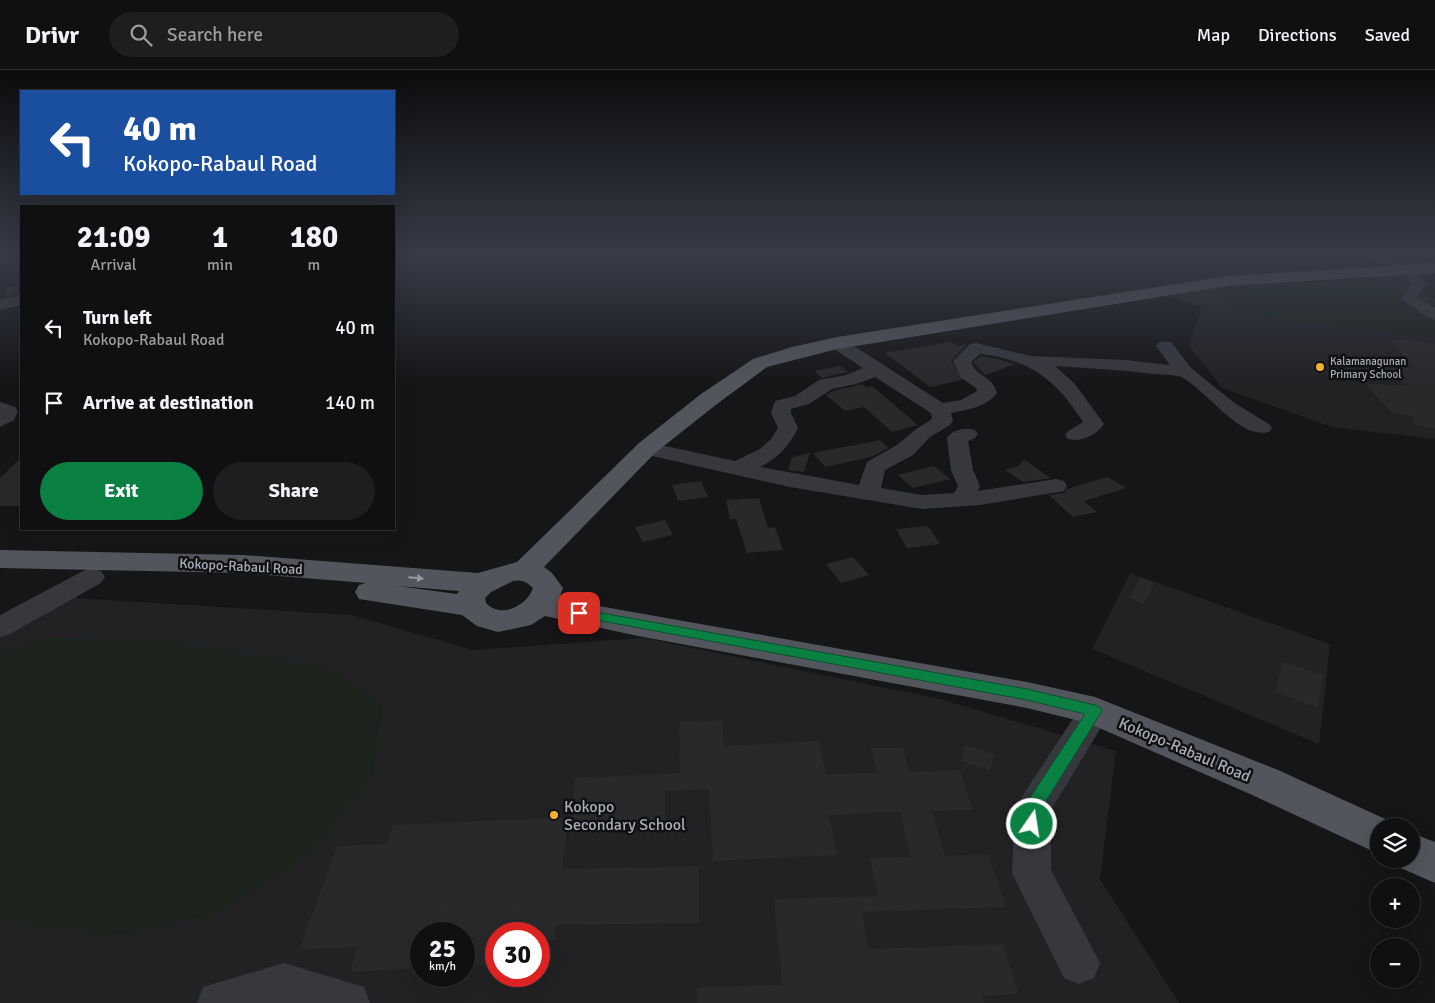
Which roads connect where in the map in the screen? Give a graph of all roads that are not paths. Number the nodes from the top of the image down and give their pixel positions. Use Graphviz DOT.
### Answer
graph roads {
  1 [pos="1123,298"];
  2 [pos="1410,298"];
  3 [pos="20,300"];
  4 [pos="0,305"];
  5 [pos="1435,315"];
  6 [pos="837,343"];
  7 [pos="1165,346"];
  8 [pos="1024,360"];
  9 [pos="875,368"];
  10 [pos="1185,372"];
  11 [pos="0,408"];
  12 [pos="940,410"];
  13 [pos="0,421"];
  14 [pos="1262,428"];
  15 [pos="968,434"];
  16 [pos="1075,435"];
  17 [pos="647,448"];
  18 [pos="737,468"];
  19 [pos="1056,486"];
  20 [pos="868,493"];
  21 [pos="962,499"];
  22 [pos="0,559"];
  23 [pos="526,571"];
  24 [pos="0,576"];
  25 [pos="92,576"];
  26 [pos="477,595"];
  27 [pos="540,605"];
  28 [pos="0,627"];
  29 [pos="1095,711"];
  30 [pos="1370,832"];
  31 [pos="1420,856"];
  32 [pos="1435,863"];
  33 [pos="1079,964"];
  34 [pos="219,1003"];
  35 [pos="348,1003"];
  1 -- 6 [label="main road"];
  2 -- 5 [label="street"];
  3 -- 4 [label="street"];
  6 -- 9 [label="street"];
  6 -- 17 [label="main road"];
  7 -- 10 [label="street"];
  8 -- 10 [label="street"];
  8 -- 12 [label="street"];
  8 -- 16 [label="street"];
  9 -- 12 [label="street"];
  9 -- 18 [label="street"];
  10 -- 14 [label="street"];
  11 -- 13 [label="street"];
  12 -- 20 [label="street"];
  15 -- 21 [label="street"];
  17 -- 18 [label="street"];
  17 -- 23 [label="main road"];
  18 -- 20 [label="street"];
  19 -- 21 [label="street"];
  20 -- 21 [label="street"];
  22 -- 26 [label="main road, Kokopo-Rabaul Road, one-way"];
  23 -- 26 [label="main road"];
  23 -- 27 [label="main road"];
  24 -- 25 [label="main road, Kokopo-Rabaul Road"];
  25 -- 26 [label="main road, Kokopo-Rabaul Road"];
  25 -- 28 [label="street"];
  26 -- 27 [label="main road"];
  27 -- 29 [label="main road, Kokopo-Rabaul Road"];
  29 -- 30 [label="main road, Kokopo-Rabaul Road"];
  29 -- 33 [label="street"];
  31 -- 32 [label="main road"];
  34 -- 35 [label="street"];
}
